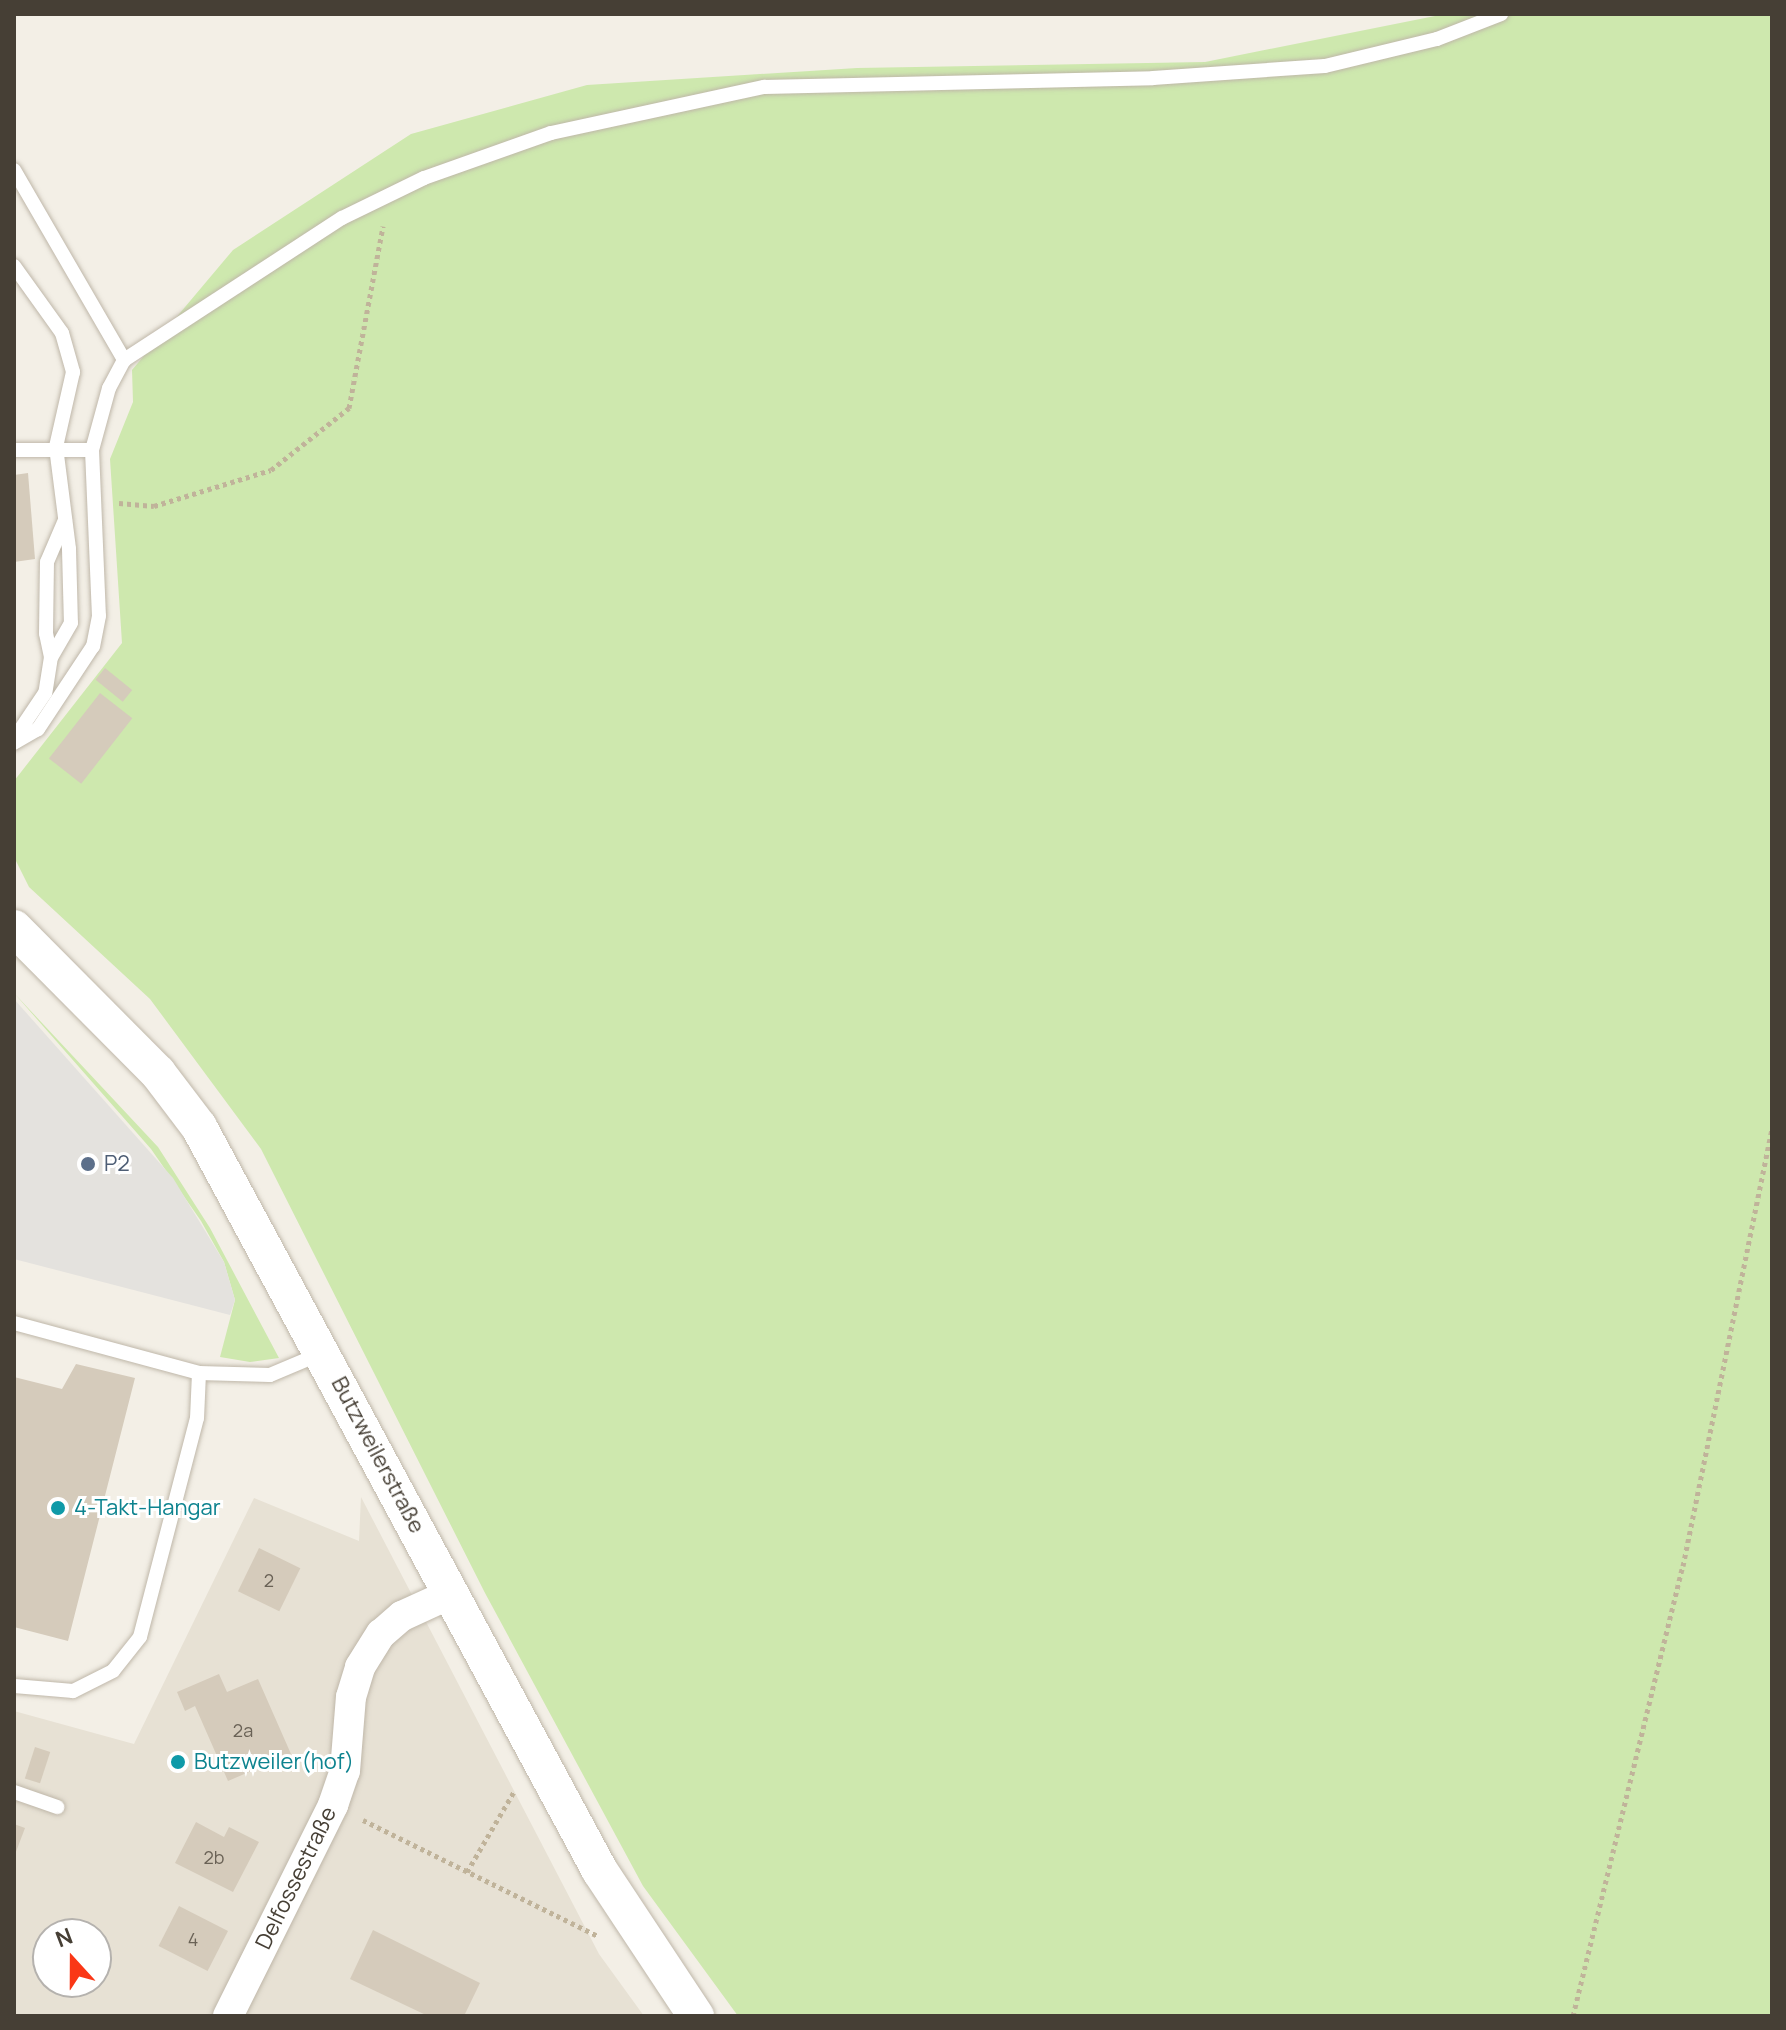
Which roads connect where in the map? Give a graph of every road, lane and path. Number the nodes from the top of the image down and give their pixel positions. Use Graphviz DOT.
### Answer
graph roads {
  1 [pos="1501,14"];
  2 [pos="14,170"];
  3 [pos="389,195"];
  4 [pos="14,266"];
  5 [pos="124,360"];
  6 [pos="56,447"];
  7 [pos="14,450"];
  8 [pos="92,450"];
  9 [pos="94,501"];
  10 [pos="65,520"];
  11 [pos="51,657"];
  12 [pos="14,741"];
  13 [pos="14,928"];
  14 [pos="1772,1127"];
  15 [pos="14,1323"];
  16 [pos="323,1353"];
  17 [pos="199,1373"];
  18 [pos="452,1593"];
  19 [pos="14,1686"];
  20 [pos="518,1783"];
  21 [pos="14,1792"];
  22 [pos="333,1805"];
  23 [pos="57,1807"];
  24 [pos="467,1872"];
  25 [pos="606,1940"];
  26 [pos="228,2016"];
  27 [pos="696,2016"];
  28 [pos="1573,2016"];
  1 -- 3 [label="lane"];
  2 -- 5 [label="lane"];
  3 -- 5 [label="lane"];
  3 -- 9 [label="path"];
  4 -- 6 [label="lane"];
  5 -- 8 [label="lane"];
  6 -- 7 [label="lane"];
  6 -- 8 [label="lane"];
  6 -- 10 [label="lane"];
  8 -- 9 [label="lane"];
  9 -- 12 [label="lane"];
  10 -- 11 [label="lane"];
  10 -- 11 [label="lane"];
  11 -- 12 [label="lane"];
  13 -- 16 [label="street, Butzweilerstraße"];
  14 -- 28 [label="path"];
  15 -- 17 [label="lane"];
  16 -- 17 [label="lane"];
  16 -- 18 [label="street, Butzweilerstraße"];
  17 -- 19 [label="lane"];
  18 -- 22 [label="street, Delfossestraße"];
  18 -- 27 [label="street, Butzweilerstraße"];
  20 -- 24 [label="path"];
  21 -- 23 [label="lane"];
  22 -- 24 [label="path"];
  22 -- 26 [label="street, Delfossestraße"];
  24 -- 25 [label="path"];
}
